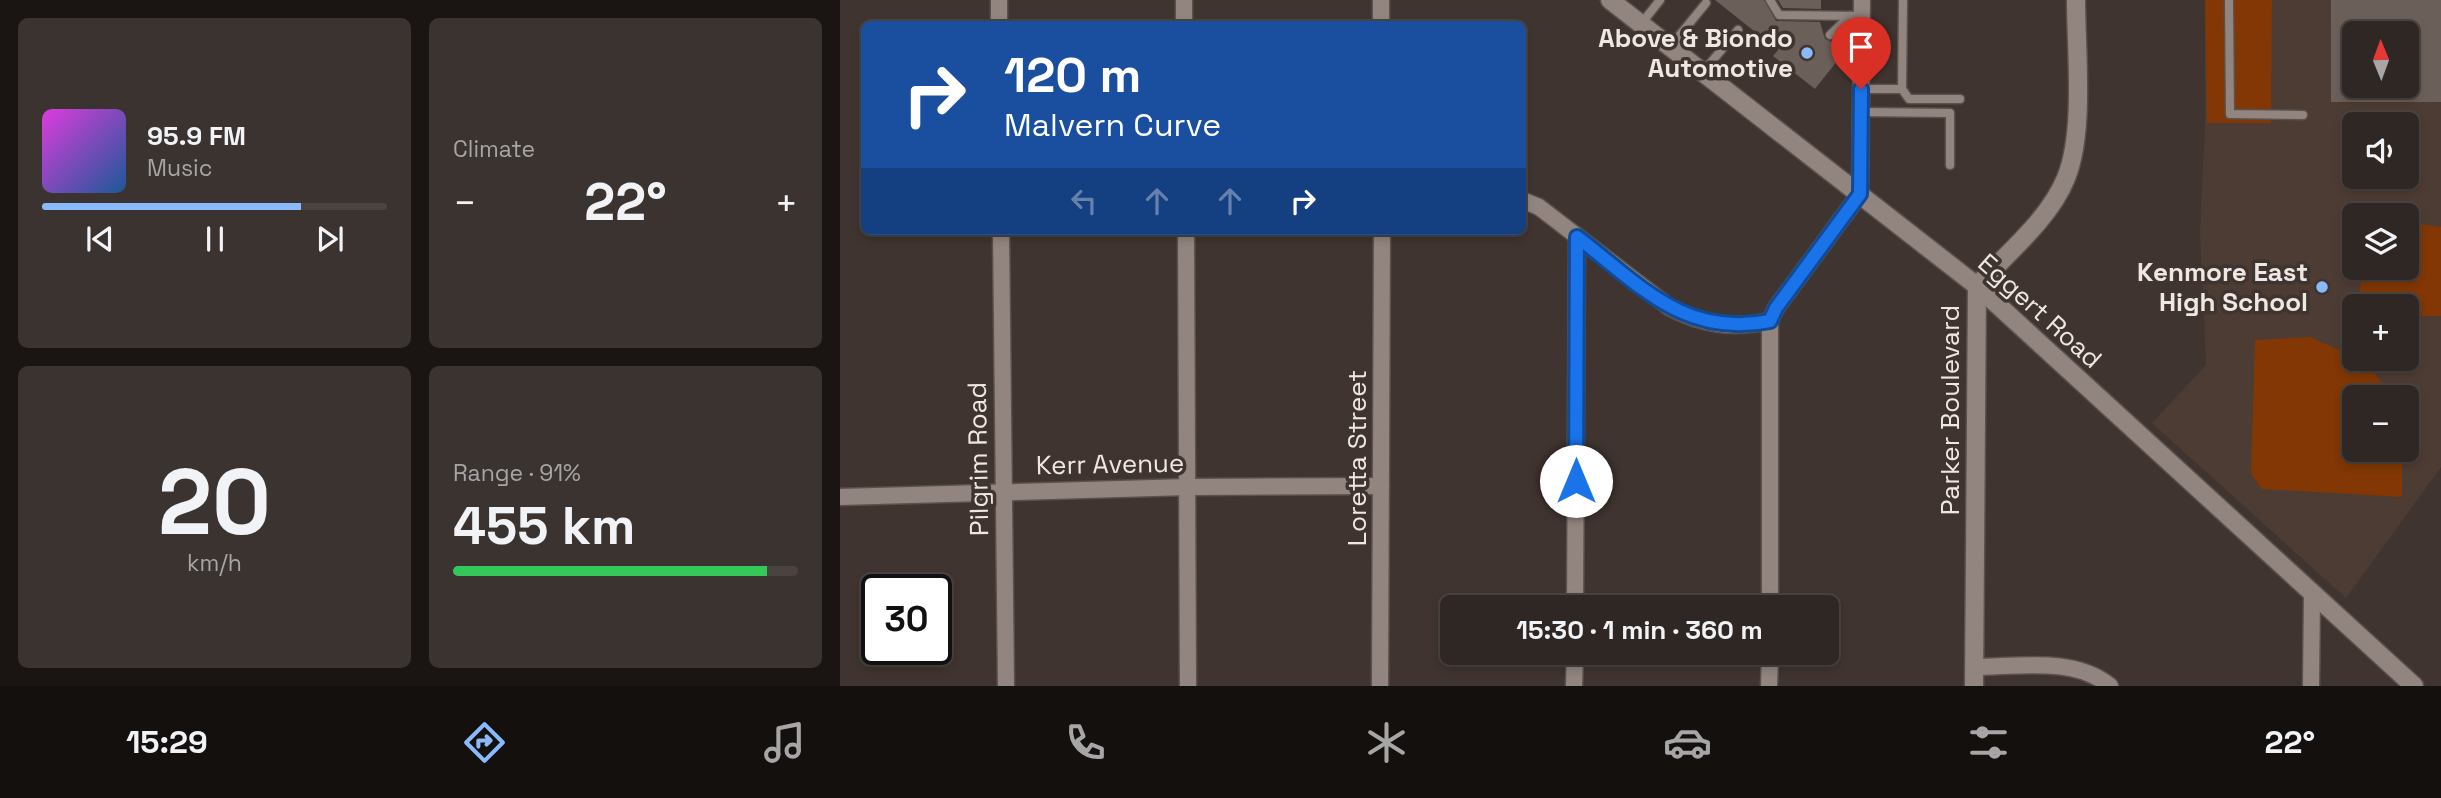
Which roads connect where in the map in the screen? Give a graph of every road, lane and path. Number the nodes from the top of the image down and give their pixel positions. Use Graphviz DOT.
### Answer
graph roads {
  1 [pos="999,0"];
  2 [pos="1184,0"];
  3 [pos="1381,0"];
  4 [pos="1610,0"];
  5 [pos="1660,0"];
  6 [pos="1770,0"];
  7 [pos="1903,0"];
  8 [pos="2076,0"];
  9 [pos="2229,0"];
  10 [pos="1706,3"];
  11 [pos="1858,10"];
  12 [pos="999,21"];
  13 [pos="1184,21"];
  14 [pos="1381,21"];
  15 [pos="1641,24"];
  16 [pos="1738,30"];
  17 [pos="1830,35"];
  18 [pos="1670,47"];
  19 [pos="1703,72"];
  20 [pos="1861,89"];
  21 [pos="1902,89"];
  22 [pos="1960,99"];
  23 [pos="1861,112"];
  24 [pos="2302,115"];
  25 [pos="1950,165"];
  26 [pos="1860,194"];
  27 [pos="1526,202"];
  28 [pos="1001,235"];
  29 [pos="1186,235"];
  30 [pos="1382,235"];
  31 [pos="1577,237"];
  32 [pos="1977,286"];
  33 [pos="1770,321"];
  34 [pos="1381,486"];
  35 [pos="1188,487"];
  36 [pos="1003,491"];
  37 [pos="840,497"];
  38 [pos="2312,594"];
  39 [pos="1575,595"];
  40 [pos="1770,595"];
  41 [pos="1575,665"];
  42 [pos="1770,665"];
  43 [pos="1974,667"];
  44 [pos="1006,686"];
  45 [pos="1188,686"];
  46 [pos="1380,686"];
  47 [pos="1574,686"];
  48 [pos="1769,686"];
  49 [pos="1974,686"];
  50 [pos="2110,686"];
  51 [pos="2311,686"];
  52 [pos="2414,686"];
  1 -- 12 [label="street"];
  2 -- 13 [label="street"];
  3 -- 14 [label="street"];
  4 -- 15 [label="street, Eggert Road"];
  5 -- 15 [label="lane"];
  6 -- 11 [label="lane"];
  7 -- 21 [label="lane"];
  8 -- 32 [label="street, Parker Boulevard"];
  9 -- 24 [label="lane"];
  10 -- 18 [label="lane"];
  11 -- 17 [label="lane"];
  11 -- 20 [label="street"];
  15 -- 18 [label="street, Eggert Road"];
  16 -- 19 [label="lane"];
  18 -- 19 [label="street, Eggert Road"];
  19 -- 26 [label="street, Eggert Road"];
  20 -- 21 [label="lane"];
  20 -- 23 [label="street"];
  21 -- 22 [label="lane"];
  23 -- 25 [label="lane"];
  23 -- 26 [label="street"];
  26 -- 32 [label="street, Eggert Road"];
  26 -- 33 [label="street"];
  27 -- 31 [label="street"];
  28 -- 36 [label="street, Pilgrim Road"];
  29 -- 35 [label="street"];
  30 -- 34 [label="street, Loretta Street"];
  31 -- 33 [label="street"];
  31 -- 39 [label="street"];
  32 -- 38 [label="street, Eggert Road"];
  32 -- 43 [label="street, Parker Boulevard"];
  33 -- 40 [label="street"];
  34 -- 35 [label="street, Kerr Avenue"];
  34 -- 46 [label="street, Loretta Street"];
  35 -- 36 [label="street, Kerr Avenue"];
  35 -- 45 [label="street"];
  36 -- 37 [label="street, Kerr Avenue"];
  36 -- 44 [label="street, Pilgrim Road"];
  38 -- 51 [label="street"];
  38 -- 52 [label="street, Eggert Road"];
  41 -- 47 [label="street"];
  42 -- 48 [label="street"];
  43 -- 49 [label="street, Parker Boulevard"];
  43 -- 50 [label="street"];
}
